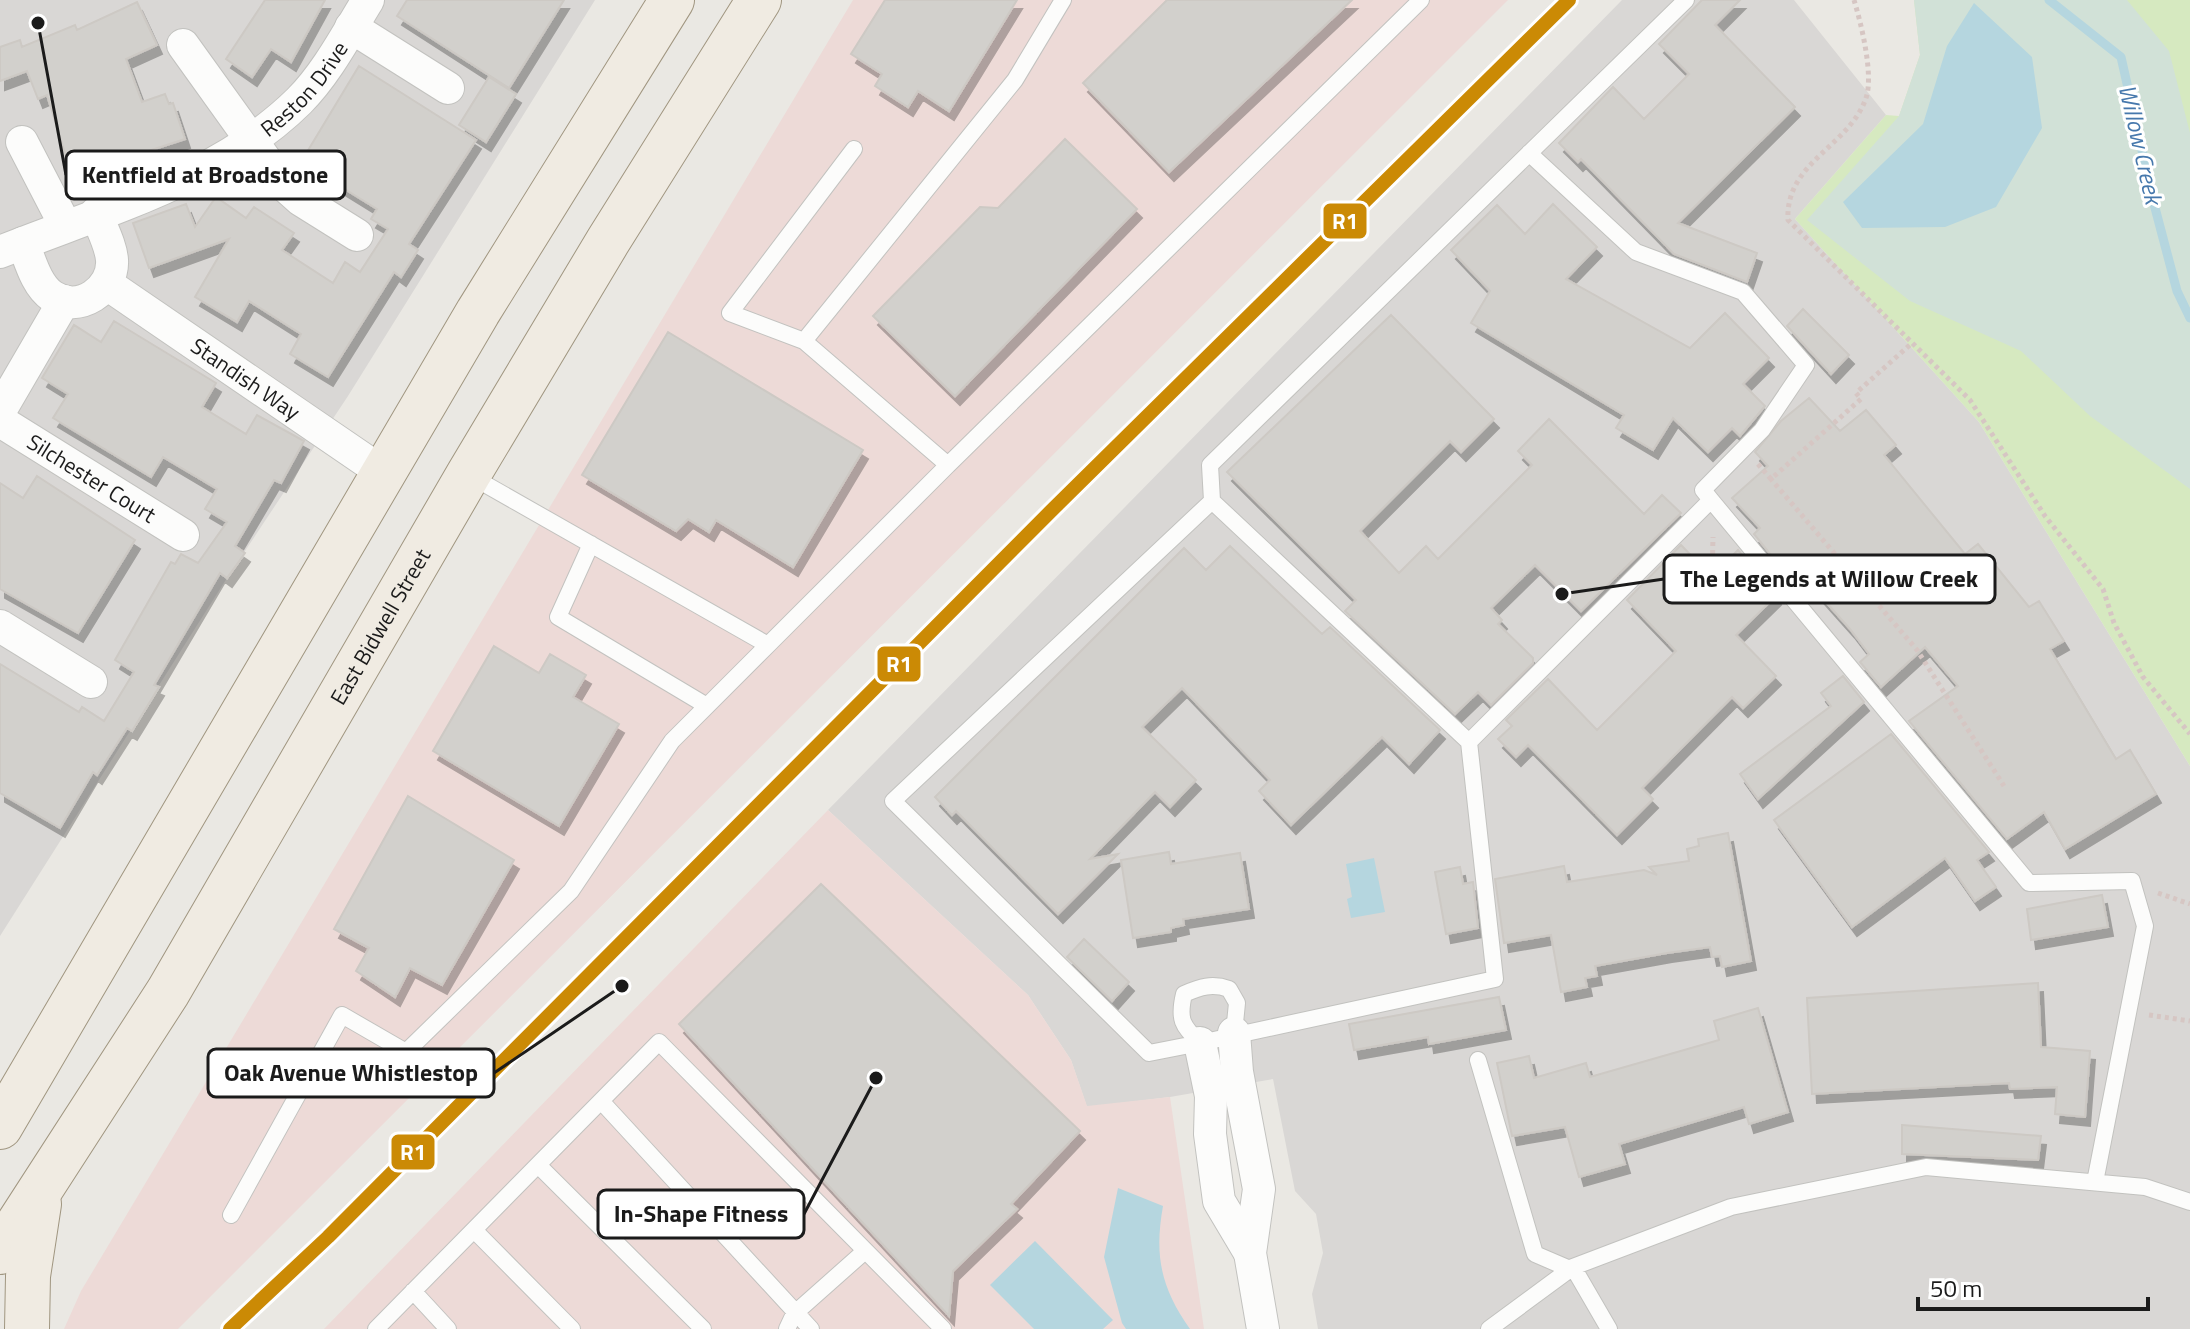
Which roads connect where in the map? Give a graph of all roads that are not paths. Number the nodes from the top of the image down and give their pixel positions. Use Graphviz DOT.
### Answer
graph roads {
  1 [pos="368,0"];
  2 [pos="672,0"];
  3 [pos="759,0"];
  4 [pos="1063,0"];
  5 [pos="1421,0"];
  6 [pos="1686,0"];
  7 [pos="351,27"];
  8 [pos="183,45"];
  9 [pos="448,88"];
  10 [pos="22,142"];
  11 [pos="252,142"];
  12 [pos="854,149"];
  13 [pos="1529,153"];
  14 [pos="96,213"];
  15 [pos="65,225"];
  16 [pos="357,235"];
  17 [pos="11,247"];
  18 [pos="107,284"];
  19 [pos="64,301"];
  20 [pos="804,341"];
  21 [pos="0,411"];
  22 [pos="0,421"];
  23 [pos="948,465"];
  24 [pos="385,474"];
  25 [pos="468,475"];
  26 [pos="1711,500"];
  27 [pos="1212,501"];
  28 [pos="183,535"];
  29 [pos="591,544"];
  30 [pos="0,626"];
  31 [pos="768,645"];
  32 [pos="91,682"];
  33 [pos="707,706"];
  34 [pos="1469,742"];
  35 [pos="1234,1033"];
  36 [pos="1200,1043"];
  37 [pos="1478,1060"];
  38 [pos="601,1101"];
  39 [pos="0,1127"];
  40 [pos="538,1165"];
  41 [pos="2095,1182"];
  42 [pos="42,1187"];
  43 [pos="2190,1202"];
  44 [pos="231,1215"];
  45 [pos="474,1230"];
  46 [pos="865,1251"];
  47 [pos="0,1252"];
  48 [pos="1250,1253"];
  49 [pos="1572,1268"];
  50 [pos="413,1291"];
  51 [pos="790,1321"];
  52 [pos="27,1329"];
  53 [pos="376,1329"];
  54 [pos="448,1329"];
  55 [pos="572,1329"];
  56 [pos="703,1329"];
  57 [pos="811,1329"];
  58 [pos="943,1329"];
  59 [pos="1263,1329"];
  60 [pos="1489,1329"];
  61 [pos="1609,1329"];
  1 -- 7 [label="street, Reston Drive"];
  2 -- 24 [label="main road"];
  3 -- 25 [label="main road, East Bidwell Street"];
  4 -- 20 [label="lane"];
  5 -- 23 [label="lane"];
  6 -- 13 [label="lane"];
  7 -- 9 [label="street"];
  7 -- 11 [label="street, Reston Drive"];
  8 -- 11 [label="street"];
  10 -- 15 [label="street"];
  11 -- 14 [label="street, Reston Drive"];
  11 -- 16 [label="street"];
  12 -- 20 [label="lane"];
  13 -- 26 [label="lane"];
  13 -- 27 [label="lane"];
  14 -- 15 [label="street, Reston Drive"];
  14 -- 18 [label="street"];
  15 -- 17 [label="street, Reston Drive"];
  17 -- 19 [label="street"];
  18 -- 19 [label="street"];
  18 -- 24 [label="street, Standish Way"];
  19 -- 21 [label="street"];
  20 -- 23 [label="lane"];
  22 -- 28 [label="street, Silchester Court"];
  23 -- 31 [label="lane"];
  24 -- 39 [label="main road"];
  25 -- 29 [label="lane"];
  25 -- 42 [label="main road, East Bidwell Street"];
  26 -- 34 [label="lane"];
  26 -- 41 [label="lane"];
  27 -- 34 [label="lane"];
  27 -- 36 [label="lane"];
  29 -- 31 [label="lane"];
  29 -- 33 [label="lane"];
  30 -- 32 [label="street"];
  31 -- 33 [label="lane"];
  33 -- 44 [label="lane"];
  34 -- 35 [label="lane"];
  35 -- 36 [label="lane"];
  35 -- 36 [label="lane"];
  35 -- 48 [label="street"];
  36 -- 48 [label="street"];
  37 -- 49 [label="lane"];
  38 -- 40 [label="lane"];
  38 -- 46 [label="lane"];
  38 -- 51 [label="lane"];
  40 -- 45 [label="lane"];
  40 -- 56 [label="lane"];
  41 -- 43 [label="lane"];
  41 -- 49 [label="lane"];
  42 -- 47 [label="main road, East Bidwell Street"];
  42 -- 52 [label="main road"];
  45 -- 50 [label="lane"];
  45 -- 55 [label="lane"];
  46 -- 51 [label="lane"];
  46 -- 58 [label="lane"];
  48 -- 59 [label="street"];
  49 -- 60 [label="lane"];
  49 -- 61 [label="lane"];
  50 -- 53 [label="lane"];
  50 -- 54 [label="lane"];
  51 -- 57 [label="lane"];
}
